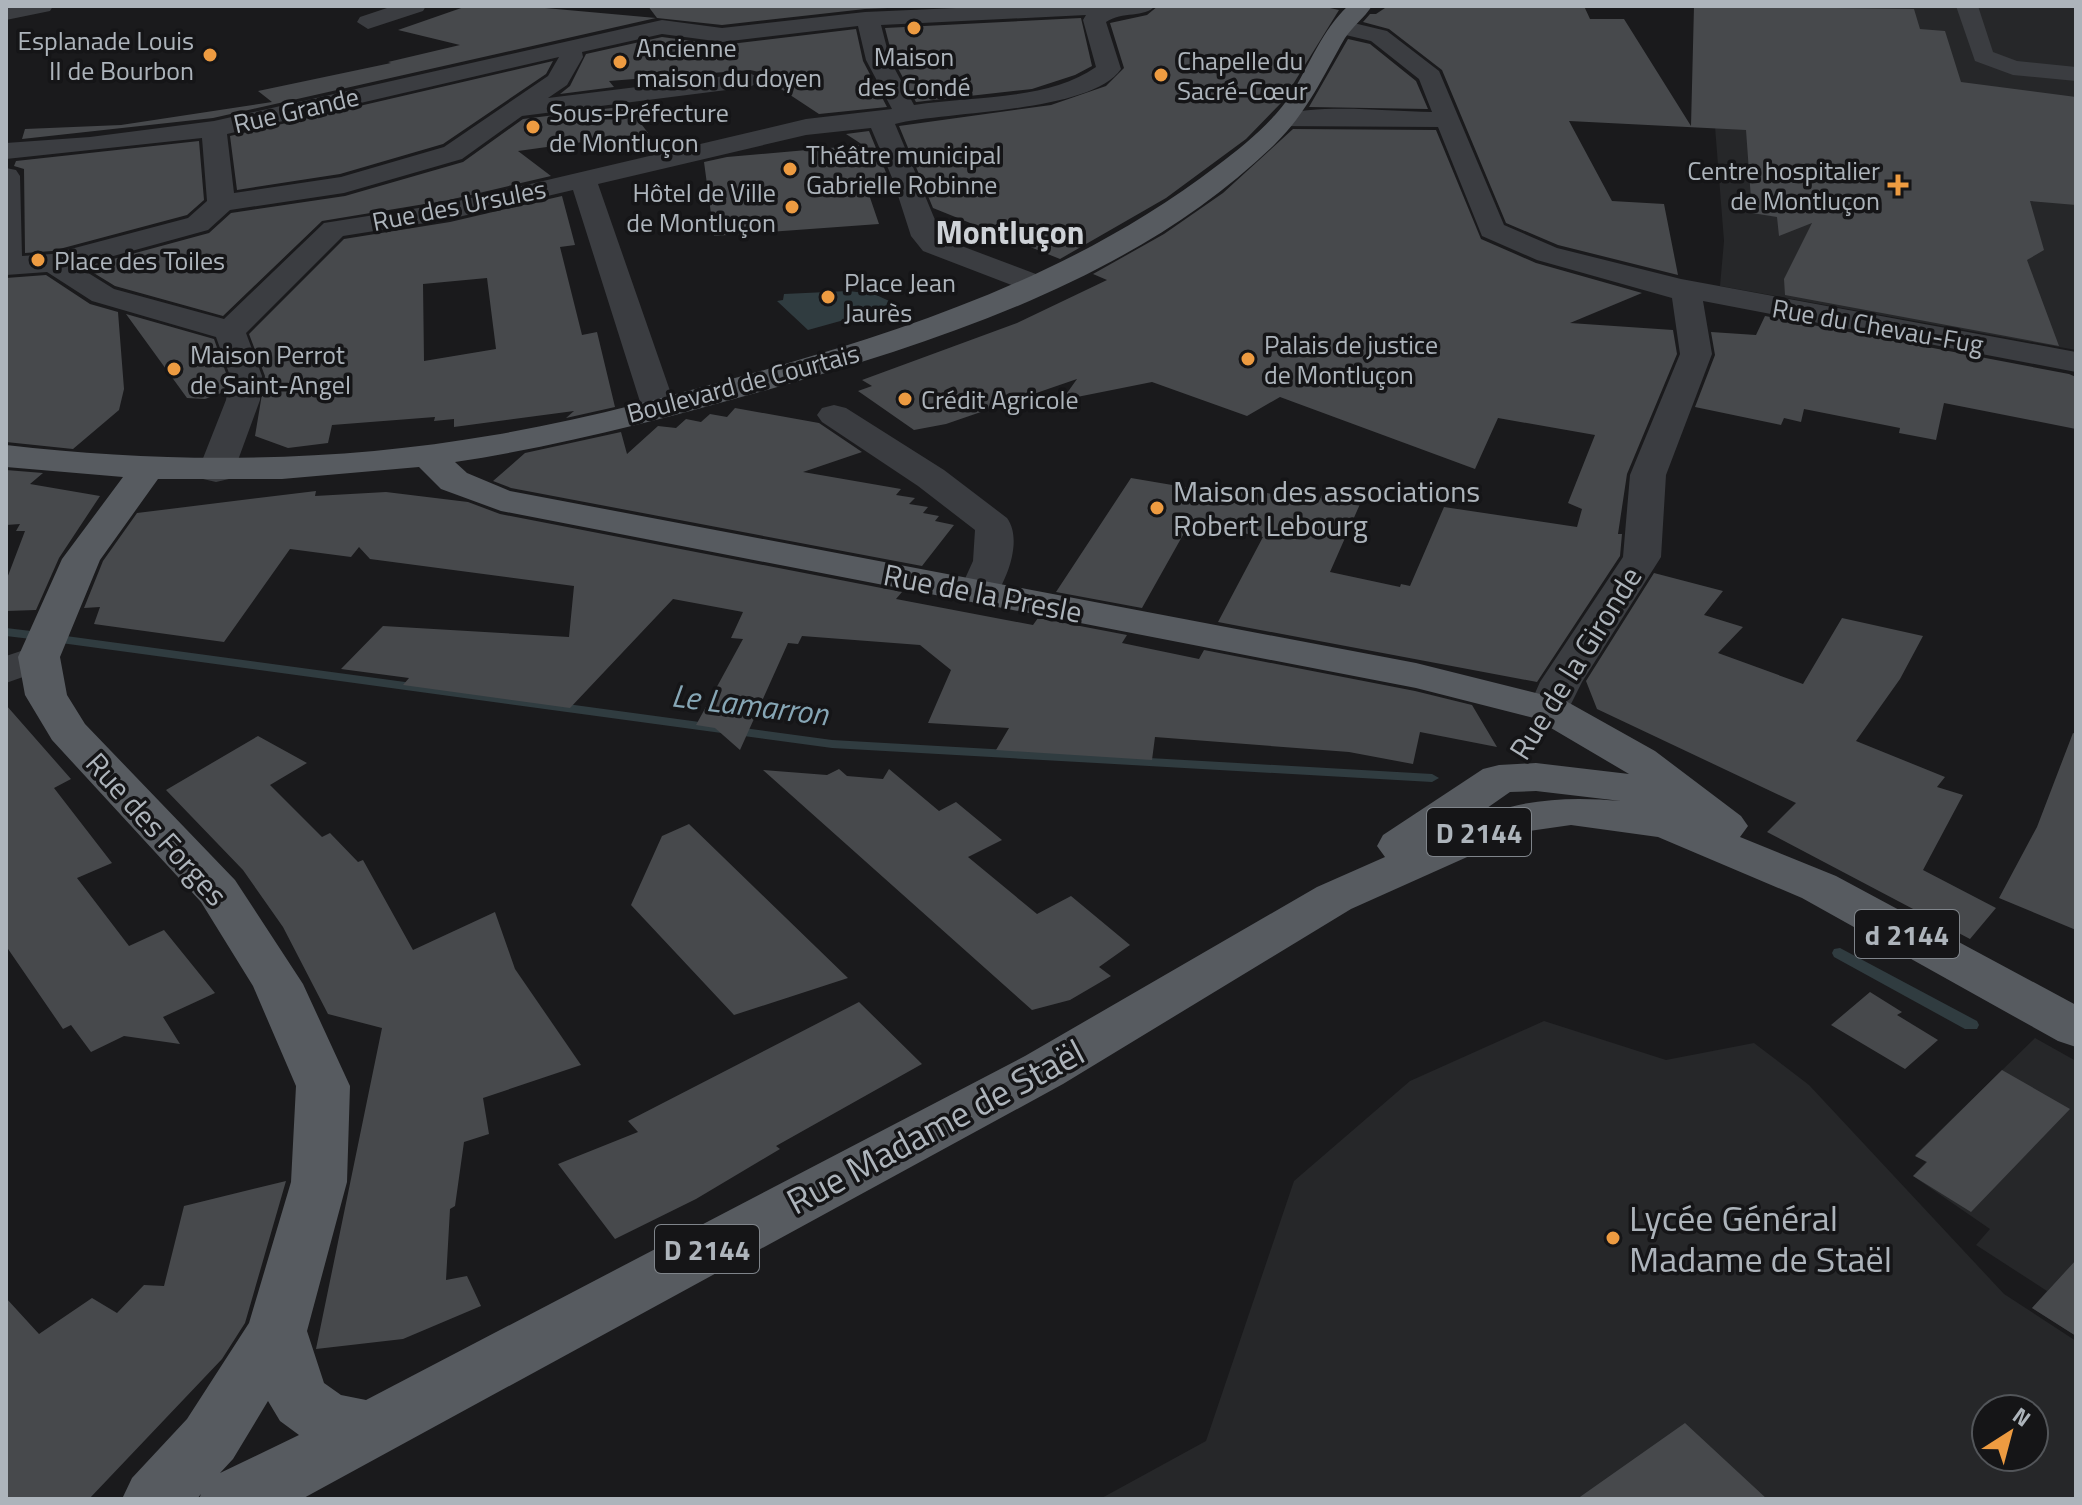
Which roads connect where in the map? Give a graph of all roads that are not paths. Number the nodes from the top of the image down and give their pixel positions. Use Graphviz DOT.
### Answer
graph roads {
  1 [pos="42,6"];
  2 [pos="415,6"];
  3 [pos="1144,6"];
  4 [pos="1361,6"];
  5 [pos="1967,6"];
  6 [pos="640,7"];
  7 [pos="1110,9"];
  8 [pos="6,13"];
  9 [pos="868,19"];
  10 [pos="368,22"];
  11 [pos="662,27"];
  12 [pos="1341,27"];
  13 [pos="722,35"];
  14 [pos="576,46"];
  15 [pos="2076,74"];
  16 [pos="750,80"];
  17 [pos="318,106"];
  18 [pos="520,109"];
  19 [pos="1290,112"];
  20 [pos="906,113"];
  21 [pos="880,120"];
  22 [pos="1449,120"];
  23 [pos="57,124"];
  24 [pos="806,127"];
  25 [pos="214,129"];
  26 [pos="6,151"];
  27 [pos="6,176"];
  28 [pos="583,180"];
  29 [pos="344,185"];
  30 [pos="221,203"];
  31 [pos="334,229"];
  32 [pos="53,263"];
  33 [pos="7,266"];
  34 [pos="1038,285"];
  35 [pos="1684,301"];
  36 [pos="230,331"];
  37 [pos="2076,362"];
  38 [pos="659,408"];
  39 [pos="834,415"];
  40 [pos="6,456"];
  41 [pos="427,456"];
  42 [pos="148,468"];
  43 [pos="216,471"];
  44 [pos="979,592"];
  45 [pos="23,664"];
  46 [pos="1549,709"];
  47 [pos="1499,779"];
  48 [pos="1624,801"];
  49 [pos="1725,826"];
  50 [pos="1819,887"];
  51 [pos="1334,898"];
  52 [pos="1995,981"];
  53 [pos="2076,988"];
  54 [pos="2076,1028"];
  55 [pos="277,1331"];
  56 [pos="371,1429"];
  57 [pos="251,1494"];
  58 [pos="155,1499"];
  1 -- 8 [label="street"];
  2 -- 10 [label="street"];
  3 -- 7 [label="street, Rue Grande"];
  4 -- 12 [label="main road, Boulevard de Courtais"];
  5 -- 15 [label="street"];
  6 -- 11 [label="street"];
  7 -- 9 [label="street, Rue Grande"];
  7 -- 20 [label="street, Rue des Ursules"];
  9 -- 13 [label="street, Rue Grande"];
  9 -- 20 [label="street"];
  11 -- 13 [label="street, Rue Grande"];
  11 -- 14 [label="street, Rue Grande"];
  12 -- 19 [label="main road, Boulevard de Courtais"];
  12 -- 22 [label="street"];
  13 -- 16 [label="street"];
  14 -- 17 [label="street, Rue Grande"];
  14 -- 18 [label="street"];
  16 -- 18 [label="street"];
  16 -- 24 [label="street"];
  17 -- 23 [label="street"];
  17 -- 25 [label="street, Rue Grande"];
  18 -- 29 [label="street"];
  19 -- 22 [label="street"];
  19 -- 34 [label="main road, Boulevard de Courtais"];
  20 -- 21 [label="street, Rue des Ursules"];
  21 -- 24 [label="street, Rue des Ursules"];
  21 -- 34 [label="street"];
  22 -- 35 [label="street"];
  24 -- 28 [label="street, Rue des Ursules"];
  25 -- 26 [label="street, Rue Grande"];
  25 -- 30 [label="street"];
  27 -- 33 [label="street"];
  28 -- 31 [label="street, Rue des Ursules"];
  28 -- 38 [label="street"];
  29 -- 30 [label="street"];
  29 -- 31 [label="street"];
  30 -- 32 [label="street"];
  31 -- 36 [label="street"];
  32 -- 33 [label="street"];
  32 -- 36 [label="street"];
  34 -- 38 [label="main road, Boulevard de Courtais"];
  35 -- 37 [label="street, Rue du Chevau-Fug"];
  35 -- 46 [label="street, Rue de la Gironde"];
  36 -- 43 [label="street"];
  38 -- 41 [label="main road, Boulevard de Courtais"];
  39 -- 44 [label="street"];
  40 -- 42 [label="main road, Boulevard de Courtais"];
  41 -- 43 [label="main road, Boulevard de Courtais"];
  41 -- 44 [label="main road, Rue de la Presle"];
  42 -- 43 [label="main road, Boulevard de Courtais"];
  42 -- 45 [label="main road, Rue des Forges"];
  44 -- 46 [label="main road, Rue de la Presle"];
  45 -- 55 [label="main road, Rue des Forges"];
  46 -- 47 [label="main road, Rue de la Gironde"];
  46 -- 49 [label="main road, Rue de la Presle"];
  47 -- 48 [label="main road, D 2144"];
  47 -- 51 [label="main road, Rue Madame de Staël / D 2144"];
  48 -- 49 [label="main road, D 2144"];
  48 -- 50 [label="main road, D 2144"];
  48 -- 51 [label="main road, Rue Madame de Staël / D 2144"];
  49 -- 50 [label="main road, D 2144"];
  50 -- 52 [label="main road, d 2144"];
  51 -- 56 [label="main road, Rue Madame de Staël / D 2144"];
  52 -- 53 [label="main road, D 2144"];
  52 -- 54 [label="main road, d 2144"];
  55 -- 56 [label="main road"];
  55 -- 58 [label="main road, Rue des Forges"];
  56 -- 57 [label="main road, Rue Madame de Staël / D 2144"];
}
